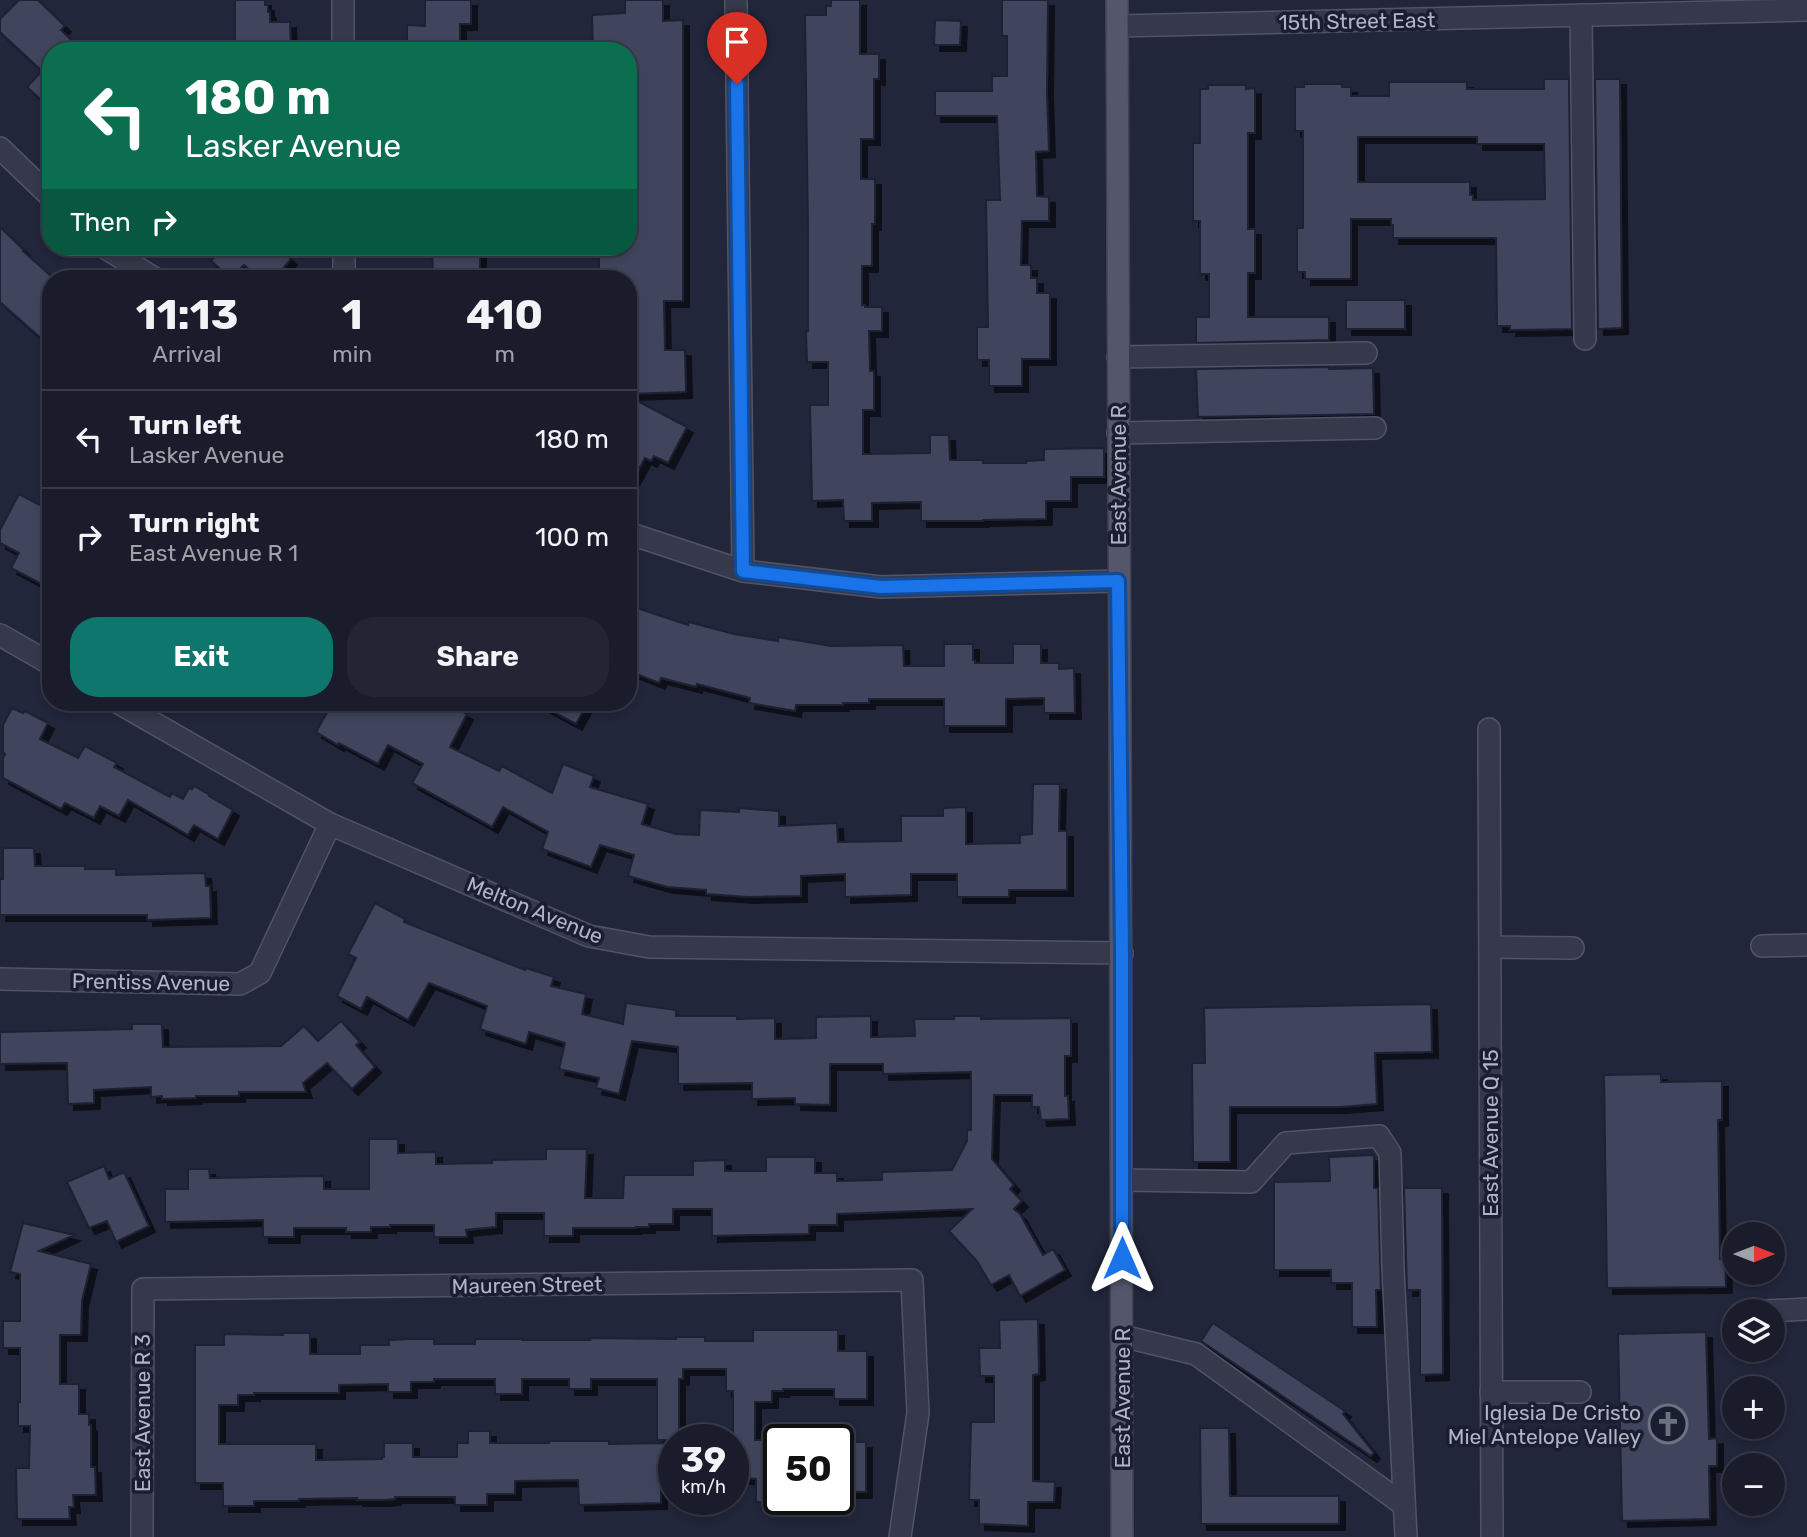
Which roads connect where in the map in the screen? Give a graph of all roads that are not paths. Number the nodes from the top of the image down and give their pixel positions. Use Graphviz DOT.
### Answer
graph roads {
  1 [pos="343,0"];
  2 [pos="1117,0"];
  3 [pos="736,3"];
  4 [pos="1807,10"];
  5 [pos="1581,15"];
  6 [pos="1117,26"];
  7 [pos="343,42"];
  8 [pos="0,148"];
  9 [pos="42,188"];
  10 [pos="119,256"];
  11 [pos="141,270"];
  12 [pos="1585,339"];
  13 [pos="1366,353"];
  14 [pos="1118,357"];
  15 [pos="1375,428"];
  16 [pos="1118,433"];
  17 [pos="637,536"];
  18 [pos="743,571"];
  19 [pos="1118,581"];
  20 [pos="0,635"];
  21 [pos="42,659"];
  22 [pos="133,711"];
  23 [pos="1489,729"];
  24 [pos="330,824"];
  25 [pos="1762,946"];
  26 [pos="1807,946"];
  27 [pos="1490,947"];
  28 [pos="1573,948"];
  29 [pos="1122,953"];
  30 [pos="0,979"];
  31 [pos="1122,1180"];
  32 [pos="143,1289"];
  33 [pos="1807,1310"];
  34 [pos="1785,1311"];
  35 [pos="1122,1336"];
  36 [pos="1492,1392"];
  37 [pos="1580,1392"];
  38 [pos="1404,1505"];
  39 [pos="142,1537"];
  40 [pos="900,1537"];
  41 [pos="1122,1537"];
  42 [pos="1406,1537"];
  43 [pos="1492,1537"];
  1 -- 7 [label="street"];
  2 -- 6 [label="main road, East Avenue R"];
  3 -- 18 [label="street"];
  4 -- 5 [label="street, 15th Street East"];
  5 -- 6 [label="street, 15th Street East"];
  5 -- 12 [label="street"];
  6 -- 14 [label="main road, East Avenue R"];
  8 -- 9 [label="street"];
  10 -- 11 [label="street"];
  13 -- 14 [label="street"];
  14 -- 16 [label="main road, East Avenue R"];
  15 -- 16 [label="street"];
  16 -- 19 [label="main road, East Avenue R"];
  17 -- 18 [label="street"];
  18 -- 19 [label="street"];
  19 -- 29 [label="main road, East Avenue R"];
  20 -- 21 [label="street"];
  22 -- 24 [label="street, Melton Avenue"];
  23 -- 27 [label="street, East Avenue Q 15"];
  24 -- 29 [label="street, Melton Avenue"];
  24 -- 30 [label="street, Prentiss Avenue"];
  25 -- 26 [label="street"];
  27 -- 28 [label="street"];
  27 -- 36 [label="street, East Avenue Q 15"];
  29 -- 31 [label="main road, East Avenue R"];
  31 -- 35 [label="main road, East Avenue R"];
  31 -- 38 [label="street"];
  32 -- 39 [label="street, East Avenue R 3"];
  32 -- 40 [label="street, Maureen Street"];
  33 -- 34 [label="street"];
  35 -- 38 [label="street"];
  35 -- 41 [label="main road, East Avenue R"];
  36 -- 37 [label="street"];
  36 -- 43 [label="street, East Avenue Q 15"];
  38 -- 42 [label="street"];
}
